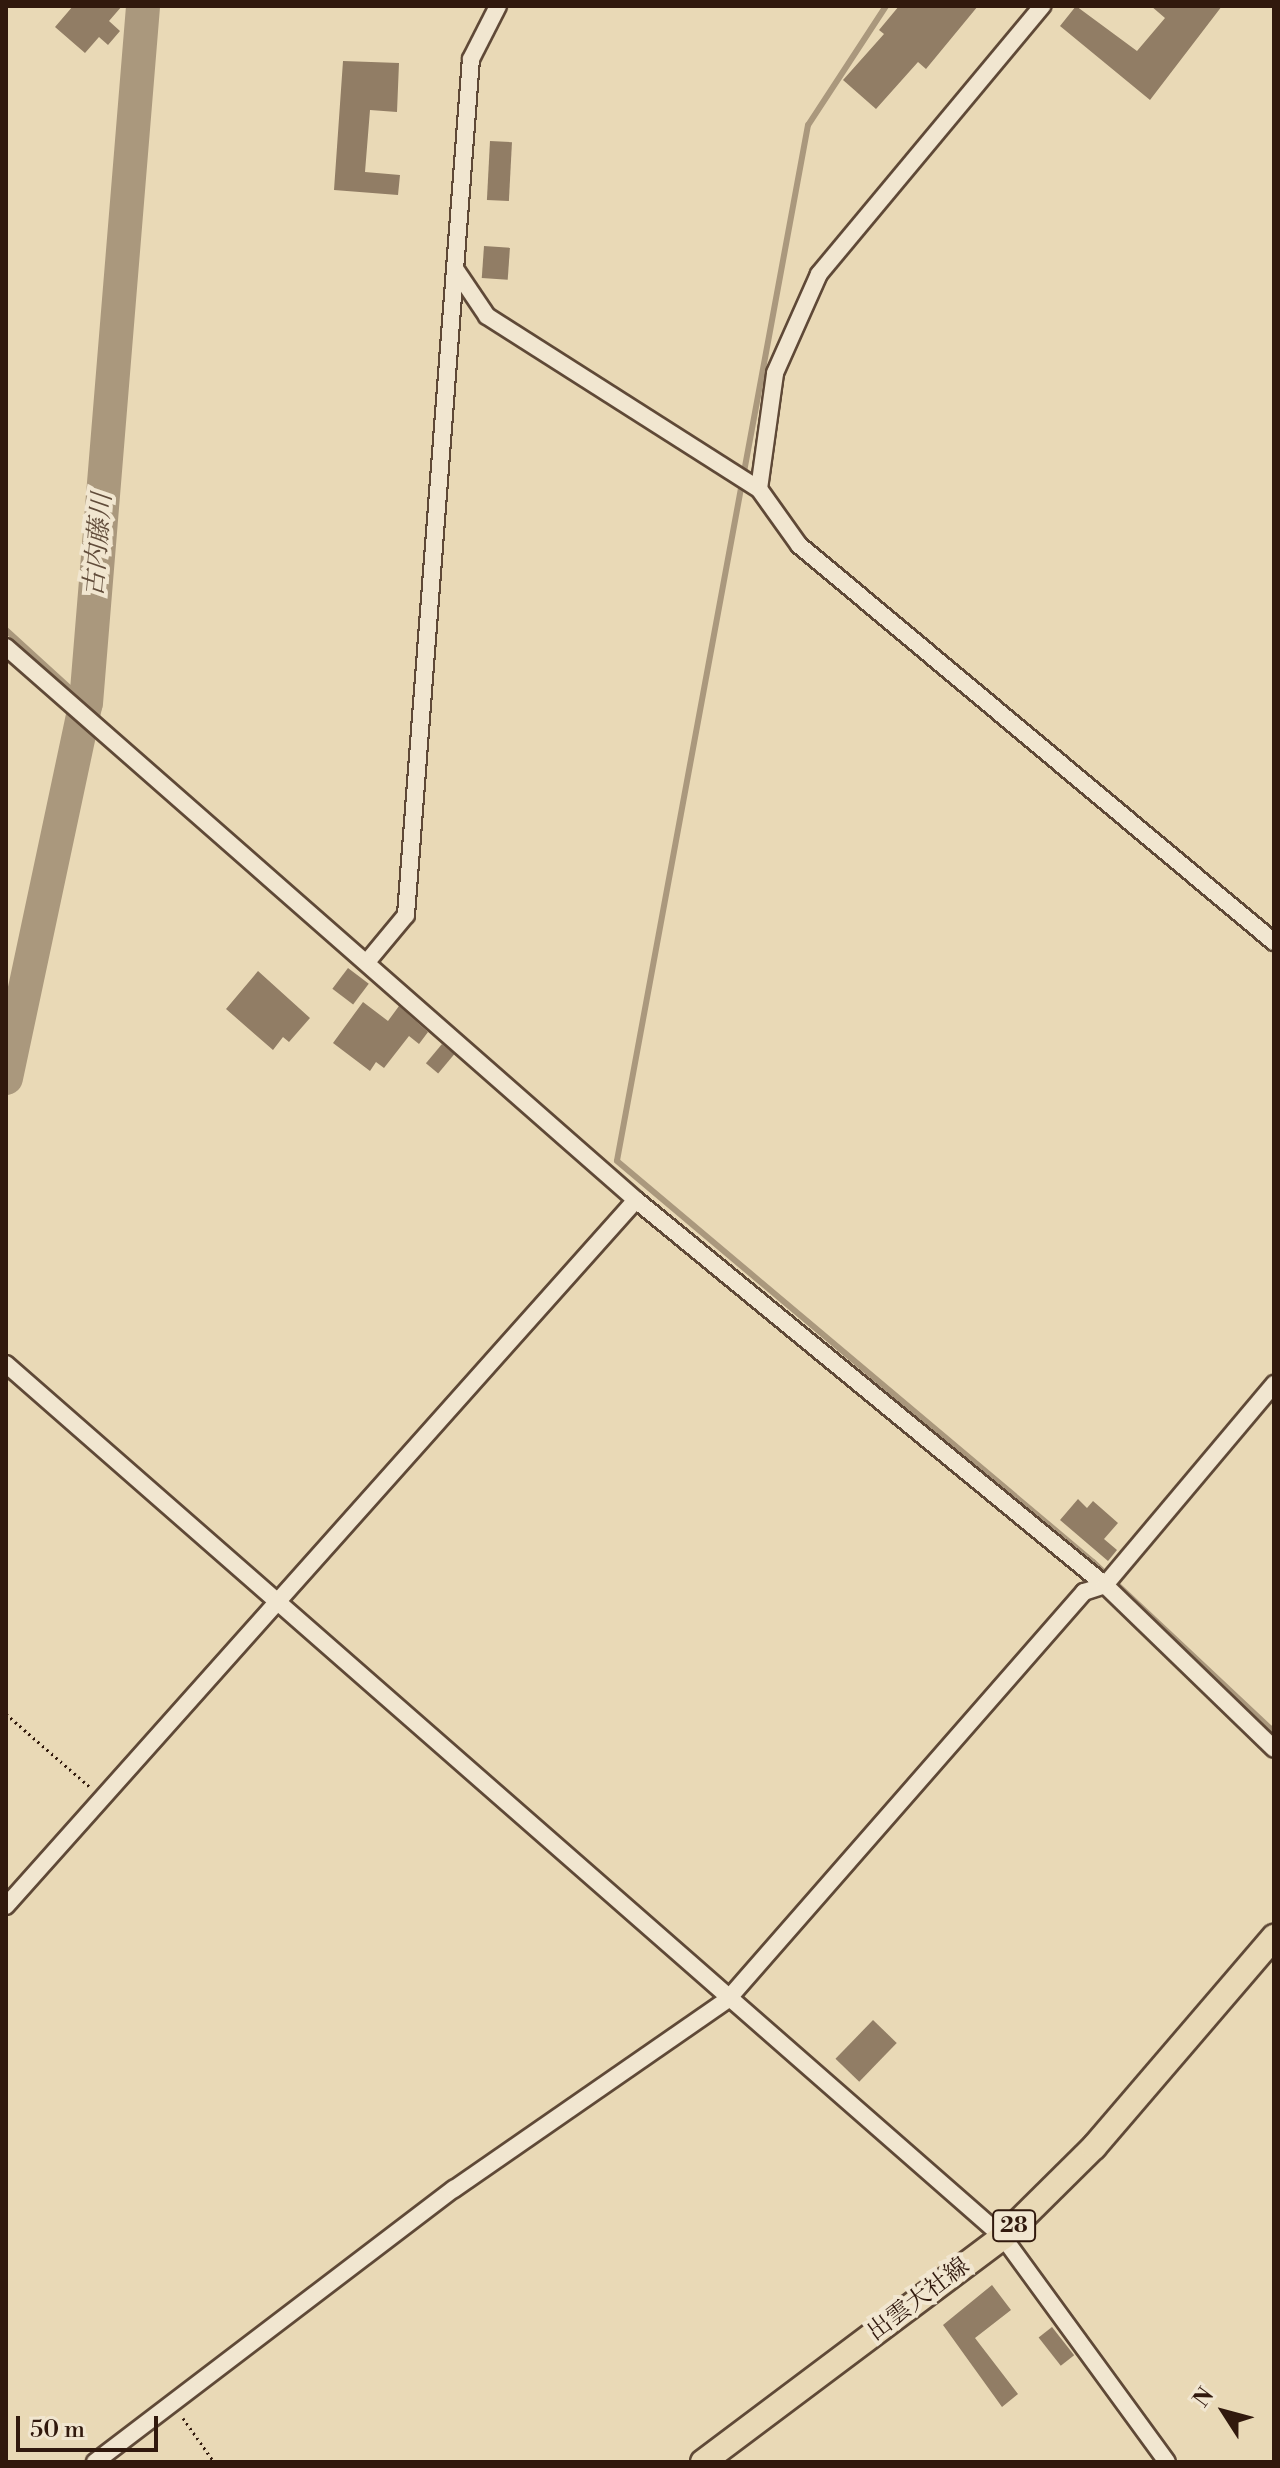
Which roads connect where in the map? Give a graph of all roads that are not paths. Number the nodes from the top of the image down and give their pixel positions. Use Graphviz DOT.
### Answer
graph roads {
  1 [pos="498,6"];
  2 [pos="1042,6"];
  3 [pos="456,270"];
  4 [pos="759,489"];
  5 [pos="6,647"];
  6 [pos="1274,942"];
  7 [pos="367,962"];
  8 [pos="636,1200"];
  9 [pos="6,1364"];
  10 [pos="1274,1384"];
  11 [pos="1105,1585"];
  12 [pos="276,1600"];
  13 [pos="1274,1749"];
  14 [pos="6,1906"];
  15 [pos="1274,1937"];
  16 [pos="728,1999"];
  17 [pos="1003,2237"];
  18 [pos="95,2462"];
  19 [pos="703,2462"];
  20 [pos="1167,2462"];
  1 -- 3 [label="street"];
  2 -- 4 [label="street"];
  3 -- 4 [label="street"];
  3 -- 7 [label="street"];
  4 -- 6 [label="street"];
  5 -- 7 [label="street"];
  7 -- 8 [label="street"];
  8 -- 11 [label="street"];
  8 -- 12 [label="street"];
  9 -- 12 [label="street"];
  10 -- 11 [label="street"];
  11 -- 13 [label="street"];
  11 -- 16 [label="street"];
  12 -- 14 [label="street"];
  12 -- 16 [label="street"];
  15 -- 17 [label="main road, 出雲大社線 / 28"];
  16 -- 17 [label="street"];
  16 -- 18 [label="street"];
  17 -- 19 [label="main road, 出雲大社線 / 28"];
  17 -- 20 [label="street"];
}
